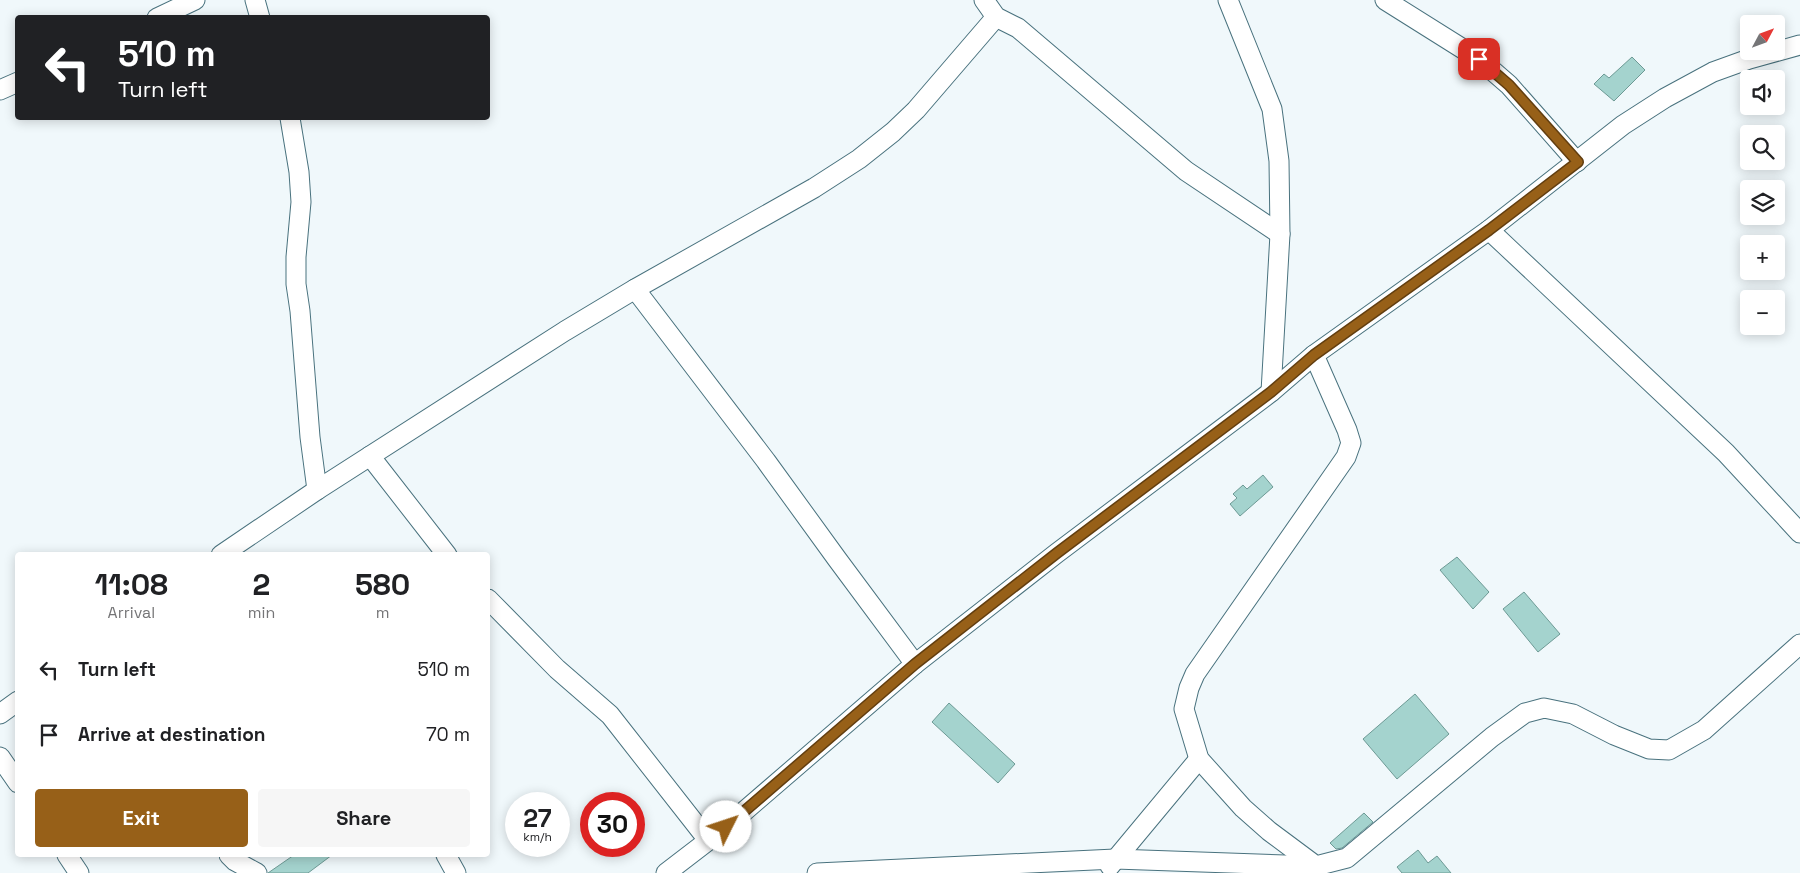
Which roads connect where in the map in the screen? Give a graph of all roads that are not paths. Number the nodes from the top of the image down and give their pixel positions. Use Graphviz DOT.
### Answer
graph roads {
  1 [pos="196,0"];
  2 [pos="255,0"];
  3 [pos="984,0"];
  4 [pos="1228,0"];
  5 [pos="1385,0"];
  6 [pos="164,15"];
  7 [pos="259,15"];
  8 [pos="996,17"];
  9 [pos="1800,45"];
  10 [pos="15,83"];
  11 [pos="0,90"];
  12 [pos="290,120"];
  13 [pos="1578,162"];
  14 [pos="1489,230"];
  15 [pos="1280,234"];
  16 [pos="635,289"];
  17 [pos="1314,355"];
  18 [pos="1271,392"];
  19 [pos="370,456"];
  20 [pos="317,490"];
  21 [pos="1800,533"];
  22 [pos="225,552"];
  23 [pos="445,552"];
  24 [pos="490,601"];
  25 [pos="1800,644"];
  26 [pos="915,664"];
  27 [pos="15,703"];
  28 [pos="0,714"];
  29 [pos="0,757"];
  30 [pos="1199,760"];
  31 [pos="15,779"];
  32 [pos="708,840"];
  33 [pos="68,857"];
  34 [pos="231,857"];
  35 [pos="447,857"];
  36 [pos="1109,866"];
  37 [pos="1316,866"];
  38 [pos="79,873"];
  39 [pos="257,873"];
  40 [pos="456,873"];
  41 [pos="666,873"];
  42 [pos="818,873"];
  1 -- 6 [label="street"];
  2 -- 7 [label="street"];
  3 -- 8 [label="street"];
  4 -- 15 [label="street"];
  5 -- 13 [label="street"];
  8 -- 15 [label="street"];
  8 -- 16 [label="street"];
  9 -- 13 [label="street"];
  10 -- 11 [label="street"];
  12 -- 20 [label="street"];
  13 -- 14 [label="street"];
  14 -- 17 [label="street"];
  14 -- 21 [label="street"];
  15 -- 18 [label="street"];
  16 -- 19 [label="street"];
  16 -- 26 [label="street"];
  17 -- 18 [label="street"];
  17 -- 30 [label="street"];
  18 -- 26 [label="street"];
  19 -- 20 [label="street"];
  19 -- 23 [label="street"];
  20 -- 22 [label="street"];
  24 -- 32 [label="street"];
  25 -- 37 [label="street"];
  26 -- 32 [label="street"];
  27 -- 28 [label="street"];
  29 -- 31 [label="street"];
  30 -- 36 [label="street"];
  30 -- 37 [label="street"];
  32 -- 41 [label="street"];
  33 -- 38 [label="street"];
  34 -- 39 [label="street"];
  35 -- 40 [label="street"];
  36 -- 37 [label="street"];
  36 -- 42 [label="street"];
}
